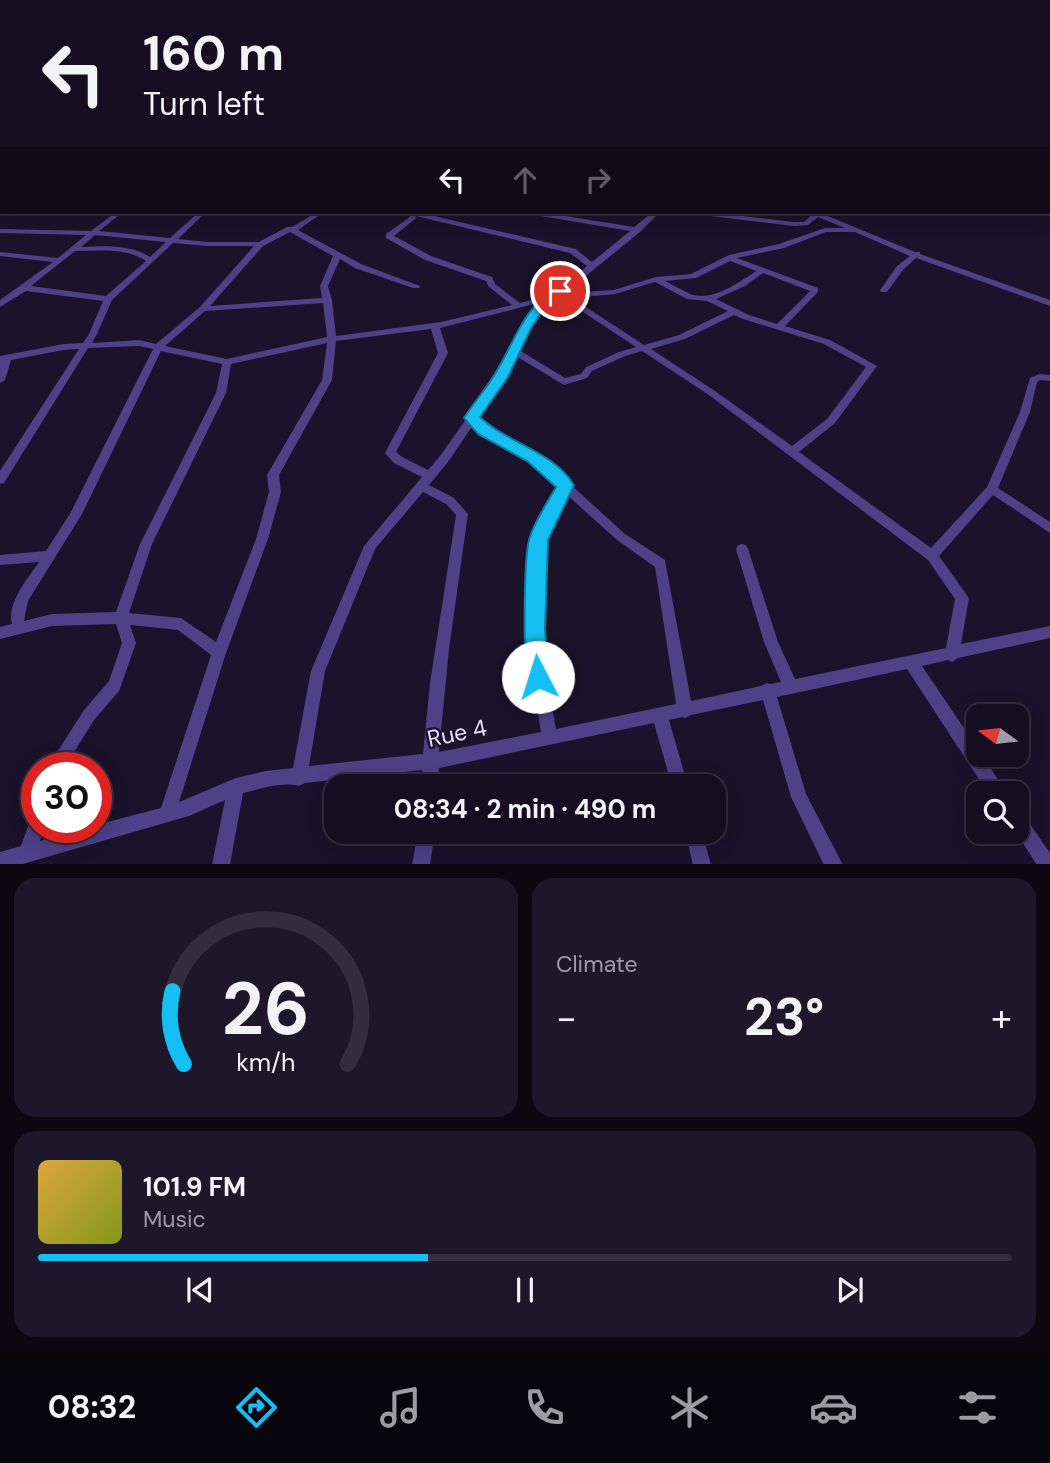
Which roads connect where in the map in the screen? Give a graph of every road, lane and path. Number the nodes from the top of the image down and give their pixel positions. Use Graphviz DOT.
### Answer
graph roads {
  1 [pos="117,214"];
  2 [pos="201,214"];
  3 [pos="318,214"];
  4 [pos="412,214"];
  5 [pos="419,214"];
  6 [pos="541,214"];
  7 [pos="655,214"];
  8 [pos="710,214"];
  9 [pos="814,214"];
  10 [pos="817,214"];
  11 [pos="293,230"];
  12 [pos="637,230"];
  13 [pos="856,230"];
  14 [pos="0,231"];
  15 [pos="10,231"];
  16 [pos="93,233"];
  17 [pos="0,238"];
  18 [pos="169,242"];
  19 [pos="260,244"];
  20 [pos="72,249"];
  21 [pos="0,254"];
  22 [pos="338,254"];
  23 [pos="917,254"];
  24 [pos="729,258"];
  25 [pos="56,260"];
  26 [pos="150,260"];
  27 [pos="590,264"];
  28 [pos="763,270"];
  29 [pos="656,279"];
  30 [pos="416,286"];
  31 [pos="25,288"];
  32 [pos="884,290"];
  33 [pos="554,298"];
  34 [pos="108,299"];
  35 [pos="709,299"];
  36 [pos="328,300"];
  37 [pos="1050,303"];
  38 [pos="0,304"];
  39 [pos="519,306"];
  40 [pos="203,309"];
  41 [pos="735,311"];
  42 [pos="435,326"];
  43 [pos="779,327"];
  44 [pos="331,339"];
  45 [pos="85,346"];
  46 [pos="159,346"];
  47 [pos="643,347"];
  48 [pos="515,351"];
  49 [pos="4,358"];
  50 [pos="228,362"];
  51 [pos="1050,378"];
  52 [pos="0,380"];
  53 [pos="472,418"];
  54 [pos="792,452"];
  55 [pos="0,481"];
  56 [pos="427,481"];
  57 [pos="565,485"];
  58 [pos="992,489"];
  59 [pos="1050,528"];
  60 [pos="742,549"];
  61 [pos="49,556"];
  62 [pos="932,556"];
  63 [pos="0,560"];
  64 [pos="121,618"];
  65 [pos="20,627"];
  66 [pos="1050,632"];
  67 [pos="0,633"];
  68 [pos="219,653"];
  69 [pos="952,655"];
  70 [pos="911,662"];
  71 [pos="790,685"];
  72 [pos="767,690"];
  73 [pos="685,711"];
  74 [pos="660,717"];
  75 [pos="550,737"];
  76 [pos="65,752"];
  77 [pos="430,763"];
  78 [pos="430,774"];
  79 [pos="677,774"];
  80 [pos="299,778"];
  81 [pos="990,781"];
  82 [pos="236,786"];
  83 [pos="167,814"];
  84 [pos="1029,837"];
  85 [pos="31,843"];
  86 [pos="425,844"];
  87 [pos="697,844"];
  88 [pos="28,853"];
  89 [pos="0,861"];
  90 [pos="221,864"];
  91 [pos="421,864"];
  92 [pos="702,864"];
  93 [pos="834,864"];
  94 [pos="1048,864"];
  1 -- 16 [label="street"];
  2 -- 18 [label="street"];
  3 -- 11 [label="street"];
  4 -- 39 [label="street"];
  5 -- 27 [label="street"];
  6 -- 12 [label="street"];
  7 -- 12 [label="street"];
  8 -- 9 [label="street"];
  10 -- 13 [label="street"];
  11 -- 19 [label="street"];
  11 -- 22 [label="street"];
  12 -- 27 [label="street"];
  13 -- 23 [label="street"];
  13 -- 24 [label="street"];
  14 -- 15 [label="street"];
  15 -- 16 [label="street"];
  15 -- 17 [label="street"];
  16 -- 18 [label="street"];
  16 -- 20 [label="street"];
  18 -- 19 [label="street"];
  18 -- 26 [label="street"];
  19 -- 40 [label="street"];
  20 -- 25 [label="street"];
  20 -- 26 [label="street"];
  21 -- 25 [label="street"];
  22 -- 30 [label="street"];
  22 -- 36 [label="street"];
  23 -- 32 [label="street"];
  23 -- 37 [label="street"];
  24 -- 28 [label="street"];
  24 -- 29 [label="street"];
  25 -- 31 [label="street"];
  26 -- 34 [label="street"];
  27 -- 33 [label="street"];
  28 -- 35 [label="street"];
  28 -- 43 [label="street"];
  29 -- 33 [label="street"];
  29 -- 35 [label="street"];
  31 -- 34 [label="street"];
  31 -- 38 [label="street"];
  33 -- 39 [label="street"];
  33 -- 47 [label="street"];
  33 -- 48 [label="street"];
  34 -- 45 [label="street"];
  35 -- 41 [label="street"];
  36 -- 40 [label="street"];
  36 -- 44 [label="street"];
  39 -- 42 [label="street"];
  40 -- 46 [label="street"];
  41 -- 43 [label="street"];
  41 -- 47 [label="street"];
  42 -- 44 [label="street"];
  42 -- 56 [label="street"];
  43 -- 54 [label="street"];
  44 -- 50 [label="street"];
  44 -- 68 [label="street"];
  45 -- 46 [label="street"];
  45 -- 49 [label="street"];
  45 -- 55 [label="street"];
  46 -- 50 [label="street"];
  46 -- 61 [label="street"];
  47 -- 48 [label="street"];
  47 -- 54 [label="street"];
  48 -- 53 [label="street"];
  49 -- 52 [label="street"];
  50 -- 64 [label="street"];
  51 -- 58 [label="street"];
  53 -- 56 [label="street"];
  53 -- 57 [label="street"];
  54 -- 62 [label="street"];
  56 -- 77 [label="street"];
  56 -- 80 [label="street"];
  57 -- 73 [label="street"];
  57 -- 75 [label="street"];
  58 -- 59 [label="street"];
  58 -- 62 [label="street"];
  60 -- 71 [label="street"];
  61 -- 63 [label="street"];
  61 -- 65 [label="street"];
  62 -- 69 [label="street"];
  64 -- 65 [label="street"];
  64 -- 68 [label="street"];
  64 -- 76 [label="street"];
  65 -- 67 [label="street"];
  66 -- 69 [label="street, Rue 4"];
  68 -- 83 [label="street"];
  69 -- 70 [label="street, Rue 4"];
  70 -- 71 [label="street, Rue 4"];
  70 -- 81 [label="street"];
  71 -- 72 [label="street, Rue 4"];
  72 -- 73 [label="street, Rue 4"];
  72 -- 93 [label="street"];
  73 -- 74 [label="street, Rue 4"];
  74 -- 75 [label="street, Rue 4"];
  74 -- 79 [label="street"];
  75 -- 77 [label="street, Rue 4"];
  77 -- 78 [label="street"];
  77 -- 80 [label="street, Rue 4"];
  80 -- 82 [label="street, Rue 4"];
  82 -- 83 [label="street, Rue 4"];
  82 -- 90 [label="street"];
  83 -- 88 [label="street, Rue 4"];
  84 -- 94 [label="street"];
  85 -- 88 [label="street"];
  86 -- 91 [label="street"];
  87 -- 92 [label="street"];
  88 -- 89 [label="street, Rue 4"];
}
